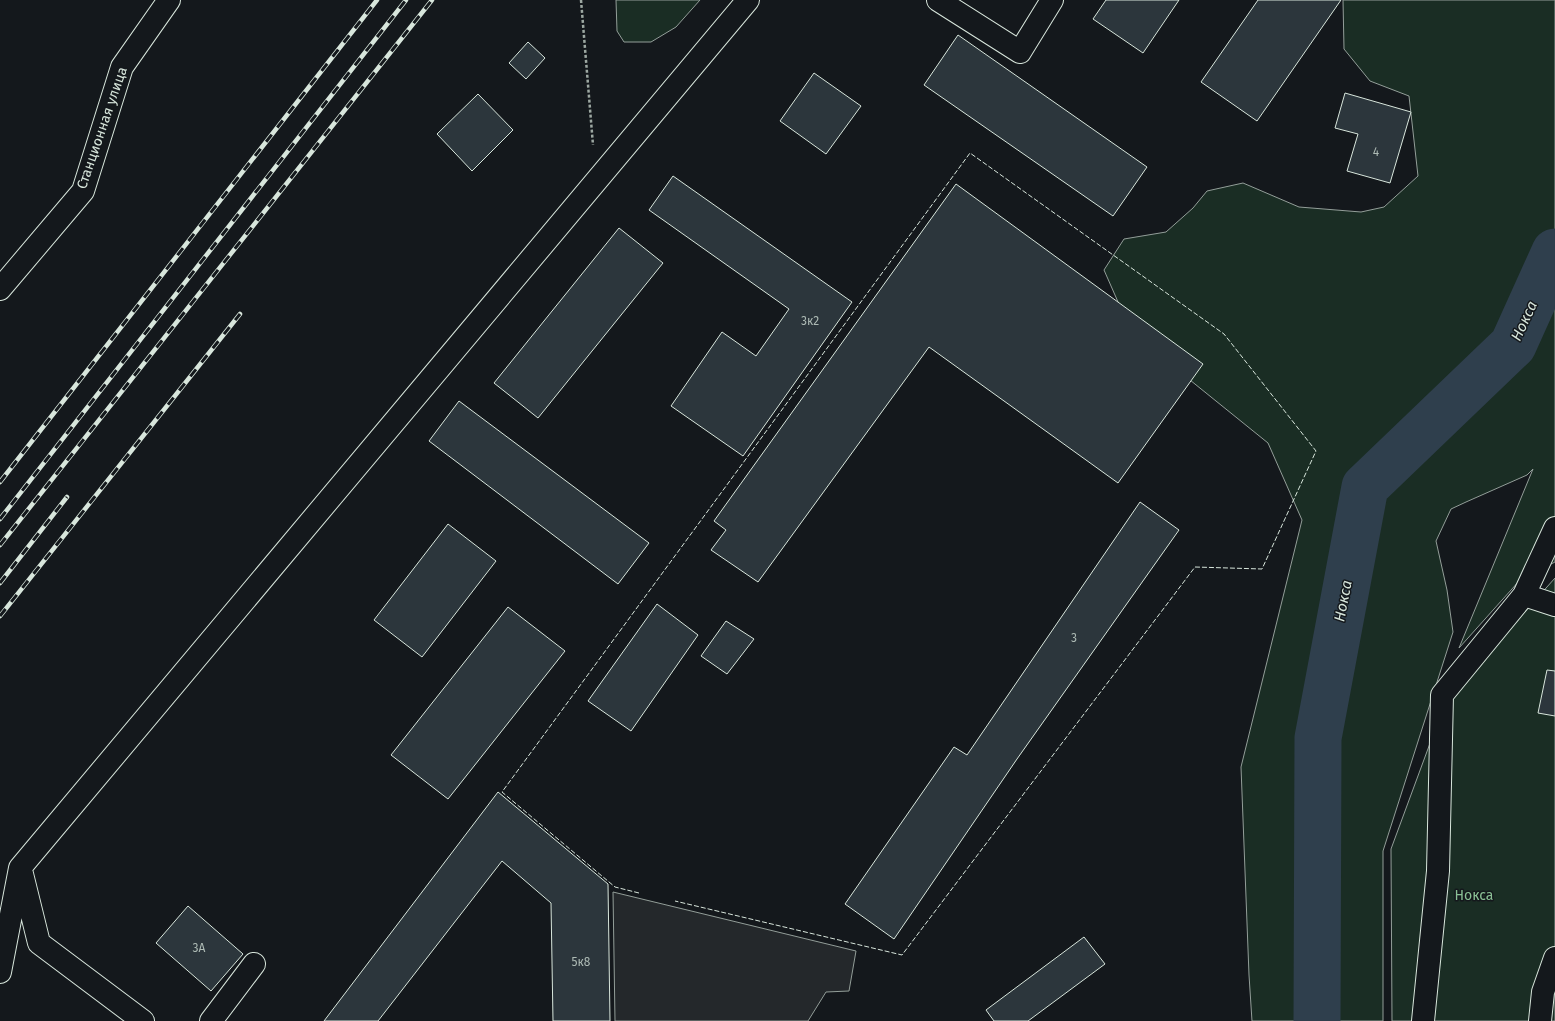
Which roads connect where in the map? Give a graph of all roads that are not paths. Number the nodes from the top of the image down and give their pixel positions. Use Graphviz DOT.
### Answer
graph roads {
  1 [pos="169,0"];
  2 [pos="748,0"];
  3 [pos="938,0"];
  4 [pos="1052,0"];
  5 [pos="0,289"];
  6 [pos="1555,528"];
  7 [pos="1524,595"];
  8 [pos="1555,605"];
  9 [pos="20,868"];
  10 [pos="1555,958"];
  11 [pos="254,964"];
  12 [pos="0,972"];
  13 [pos="143,1021"];
  14 [pos="211,1021"];
  15 [pos="1423,1021"];
  16 [pos="1540,1021"];
  1 -- 5 [label="street, Станционная улица"];
  2 -- 9 [label="street"];
  3 -- 4 [label="street"];
  6 -- 7 [label="street"];
  7 -- 8 [label="street"];
  7 -- 15 [label="street"];
  9 -- 12 [label="street"];
  9 -- 13 [label="street"];
  10 -- 16 [label="street"];
  11 -- 14 [label="street"];
}
